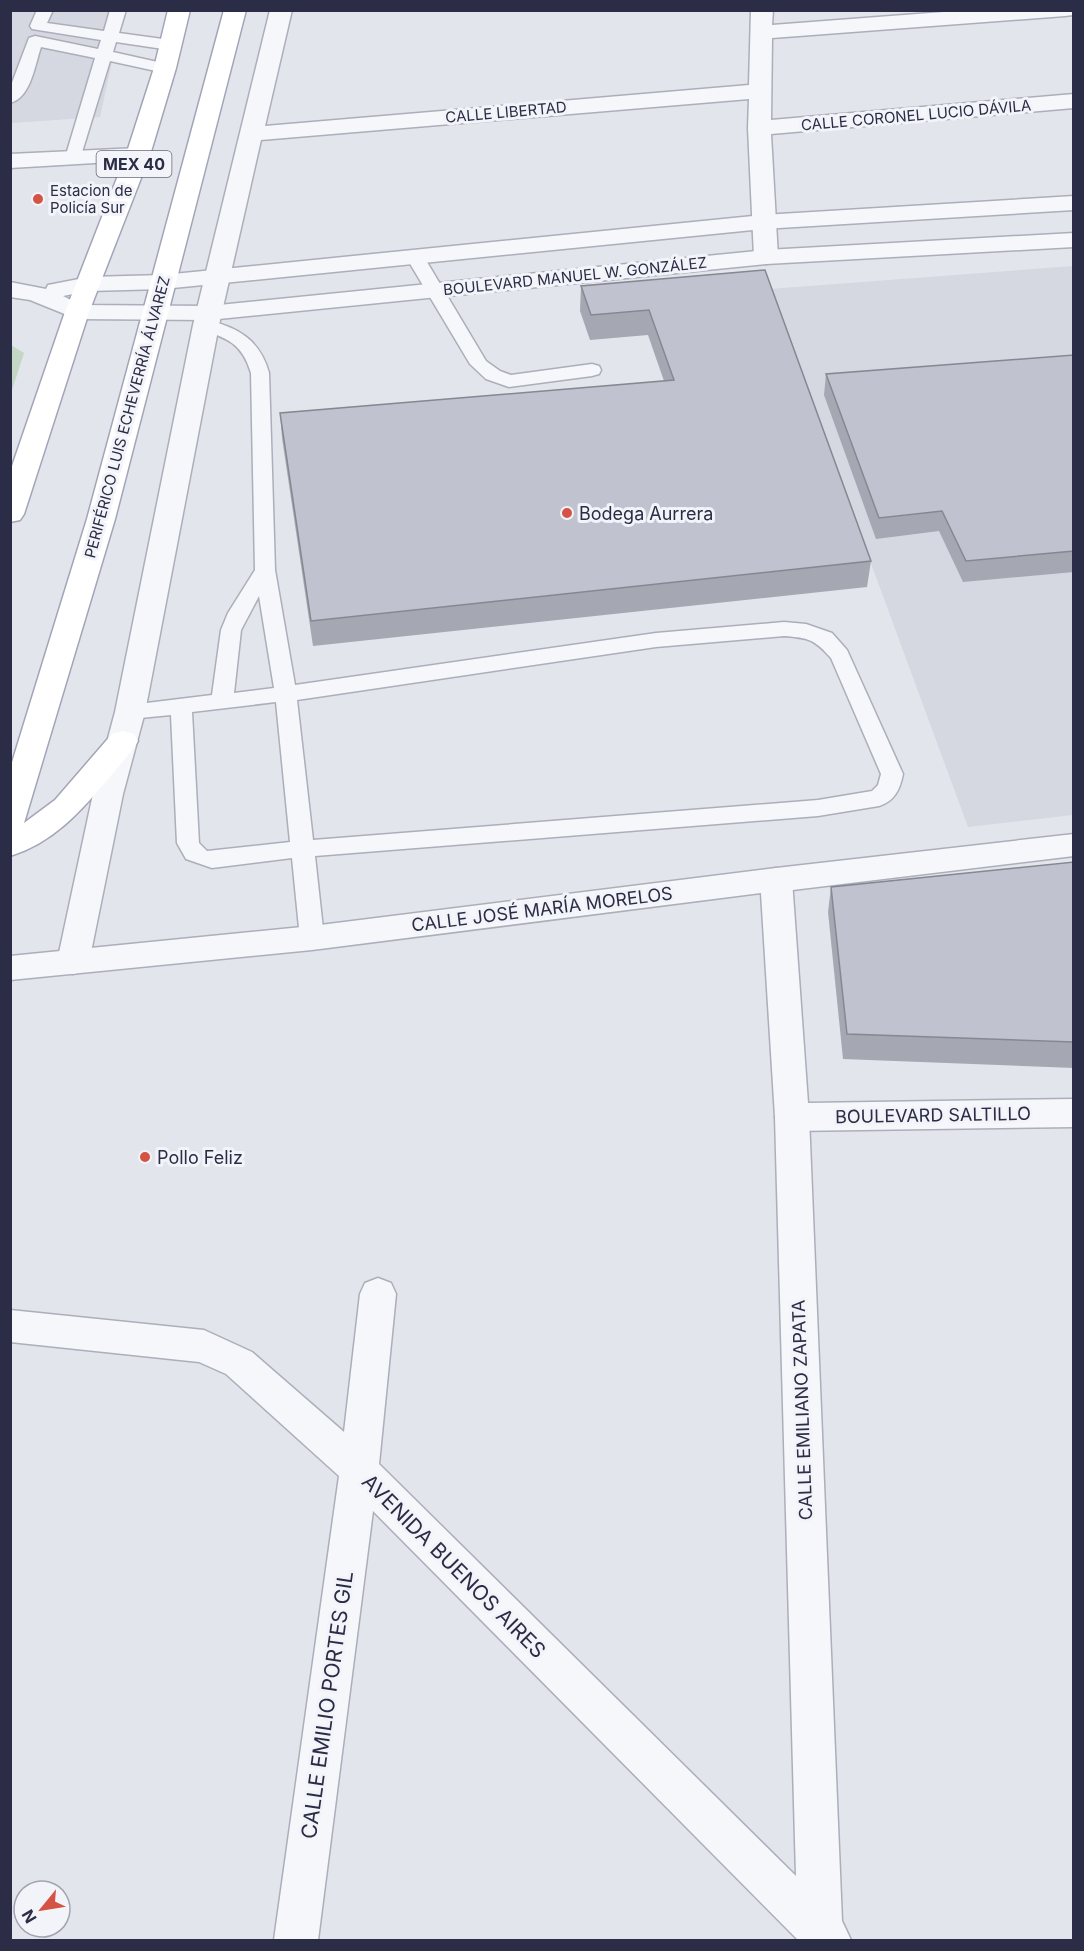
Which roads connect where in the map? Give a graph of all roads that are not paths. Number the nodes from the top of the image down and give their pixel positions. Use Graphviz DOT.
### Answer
graph roads {
  1 [pos="45,10"];
  2 [pos="118,10"];
  3 [pos="179,10"];
  4 [pos="235,10"];
  5 [pos="281,10"];
  6 [pos="1065,10"];
  7 [pos="762,21"];
  8 [pos="36,33"];
  9 [pos="110,35"];
  10 [pos="170,45"];
  11 [pos="104,54"];
  12 [pos="165,68"];
  13 [pos="760,91"];
  14 [pos="10,98"];
  15 [pos="1074,101"];
  16 [pos="759,128"];
  17 [pos="252,134"];
  18 [pos="138,155"];
  19 [pos="73,158"];
  20 [pos="10,161"];
  21 [pos="1074,203"];
  22 [pos="764,222"];
  23 [pos="1074,240"];
  24 [pos="415,257"];
  25 [pos="766,257"];
  26 [pos="218,277"];
  27 [pos="163,282"];
  28 [pos="89,284"];
  29 [pos="10,289"];
  30 [pos="433,291"];
  31 [pos="37,294"];
  32 [pos="77,312"];
  33 [pos="156,314"];
  34 [pos="208,319"];
  35 [pos="592,370"];
  36 [pos="10,514"];
  37 [pos="265,570"];
  38 [pos="286,694"];
  39 [pos="222,700"];
  40 [pos="181,707"];
  41 [pos="126,726"];
  42 [pos="10,821"];
  43 [pos="10,845"];
  44 [pos="1074,845"];
  45 [pos="302,849"];
  46 [pos="776,880"];
  47 [pos="312,938"];
  48 [pos="73,962"];
  49 [pos="10,968"];
  50 [pos="1074,1113"];
  51 [pos="792,1117"];
  52 [pos="378,1294"];
  53 [pos="10,1326"];
  54 [pos="359,1470"];
  55 [pos="823,1938"];
  56 [pos="296,1941"];
  1 -- 8 [label="lane"];
  2 -- 9 [label="lane"];
  3 -- 10 [label="main road, MEX 40"];
  4 -- 27 [label="main road, PERIFÉRICO LUIS ECHEVERRÍA ÁLVAREZ / MEX 40"];
  5 -- 17 [label="street"];
  6 -- 7 [label="street"];
  7 -- 13 [label="street"];
  8 -- 9 [label="lane"];
  8 -- 11 [label="lane"];
  8 -- 14 [label="lane"];
  9 -- 10 [label="lane"];
  9 -- 11 [label="lane"];
  10 -- 12 [label="main road, MEX 40"];
  11 -- 12 [label="lane"];
  11 -- 19 [label="lane"];
  12 -- 18 [label="main road, MEX 40"];
  13 -- 16 [label="street"];
  13 -- 17 [label="street, CALLE LIBERTAD"];
  15 -- 16 [label="street, CALLE CORONEL LUCIO DÁVILA"];
  16 -- 22 [label="street"];
  17 -- 26 [label="street"];
  18 -- 19 [label="street"];
  18 -- 28 [label="main road, MEX 40"];
  19 -- 20 [label="street"];
  21 -- 22 [label="street, BOULEVARD MANUEL W. GONZÁLEZ"];
  22 -- 24 [label="street, BOULEVARD MANUEL W. GONZÁLEZ"];
  22 -- 25 [label="street"];
  23 -- 25 [label="street, BOULEVARD MANUEL W. GONZÁLEZ"];
  24 -- 26 [label="street, BOULEVARD MANUEL W. GONZÁLEZ"];
  24 -- 30 [label="lane"];
  25 -- 30 [label="street, BOULEVARD MANUEL W. GONZÁLEZ"];
  26 -- 27 [label="street, BOULEVARD MANUEL W. GONZÁLEZ"];
  26 -- 34 [label="street"];
  27 -- 28 [label="street, BOULEVARD MANUEL W. GONZÁLEZ"];
  27 -- 33 [label="main road, PERIFÉRICO LUIS ECHEVERRÍA ÁLVAREZ / MEX 40"];
  28 -- 31 [label="street, BOULEVARD MANUEL W. GONZÁLEZ"];
  28 -- 32 [label="main road, MEX 40"];
  29 -- 31 [label="street"];
  30 -- 34 [label="street, BOULEVARD MANUEL W. GONZÁLEZ"];
  30 -- 35 [label="lane"];
  31 -- 32 [label="street"];
  32 -- 33 [label="street, BOULEVARD MANUEL W. GONZÁLEZ"];
  32 -- 36 [label="main road"];
  33 -- 34 [label="street, BOULEVARD MANUEL W. GONZÁLEZ"];
  33 -- 42 [label="main road, PERIFÉRICO LUIS ECHEVERRÍA ÁLVAREZ"];
  34 -- 37 [label="lane"];
  34 -- 41 [label="street"];
  37 -- 38 [label="lane"];
  37 -- 39 [label="lane"];
  38 -- 39 [label="lane"];
  38 -- 45 [label="lane"];
  38 -- 45 [label="lane"];
  39 -- 40 [label="lane"];
  40 -- 41 [label="lane"];
  40 -- 45 [label="lane"];
  41 -- 43 [label="main road"];
  41 -- 48 [label="street"];
  44 -- 46 [label="street, CALLE JOSÉ MARÍA MORELOS"];
  45 -- 47 [label="lane"];
  46 -- 47 [label="street, CALLE JOSÉ MARÍA MORELOS"];
  46 -- 51 [label="street, CALLE EMILIANO ZAPATA"];
  47 -- 48 [label="street, CALLE JOSÉ MARÍA MORELOS"];
  48 -- 49 [label="street, CALLE JOSÉ MARÍA MORELOS"];
  50 -- 51 [label="street, BOULEVARD SALTILLO"];
  51 -- 55 [label="street, CALLE EMILIANO ZAPATA"];
  52 -- 54 [label="street, CALLE EMILIO PORTES GIL"];
  53 -- 54 [label="street, AVENIDA BUENOS AIRES"];
  54 -- 55 [label="street, AVENIDA BUENOS AIRES"];
  54 -- 56 [label="street, CALLE EMILIO PORTES GIL"];
}
